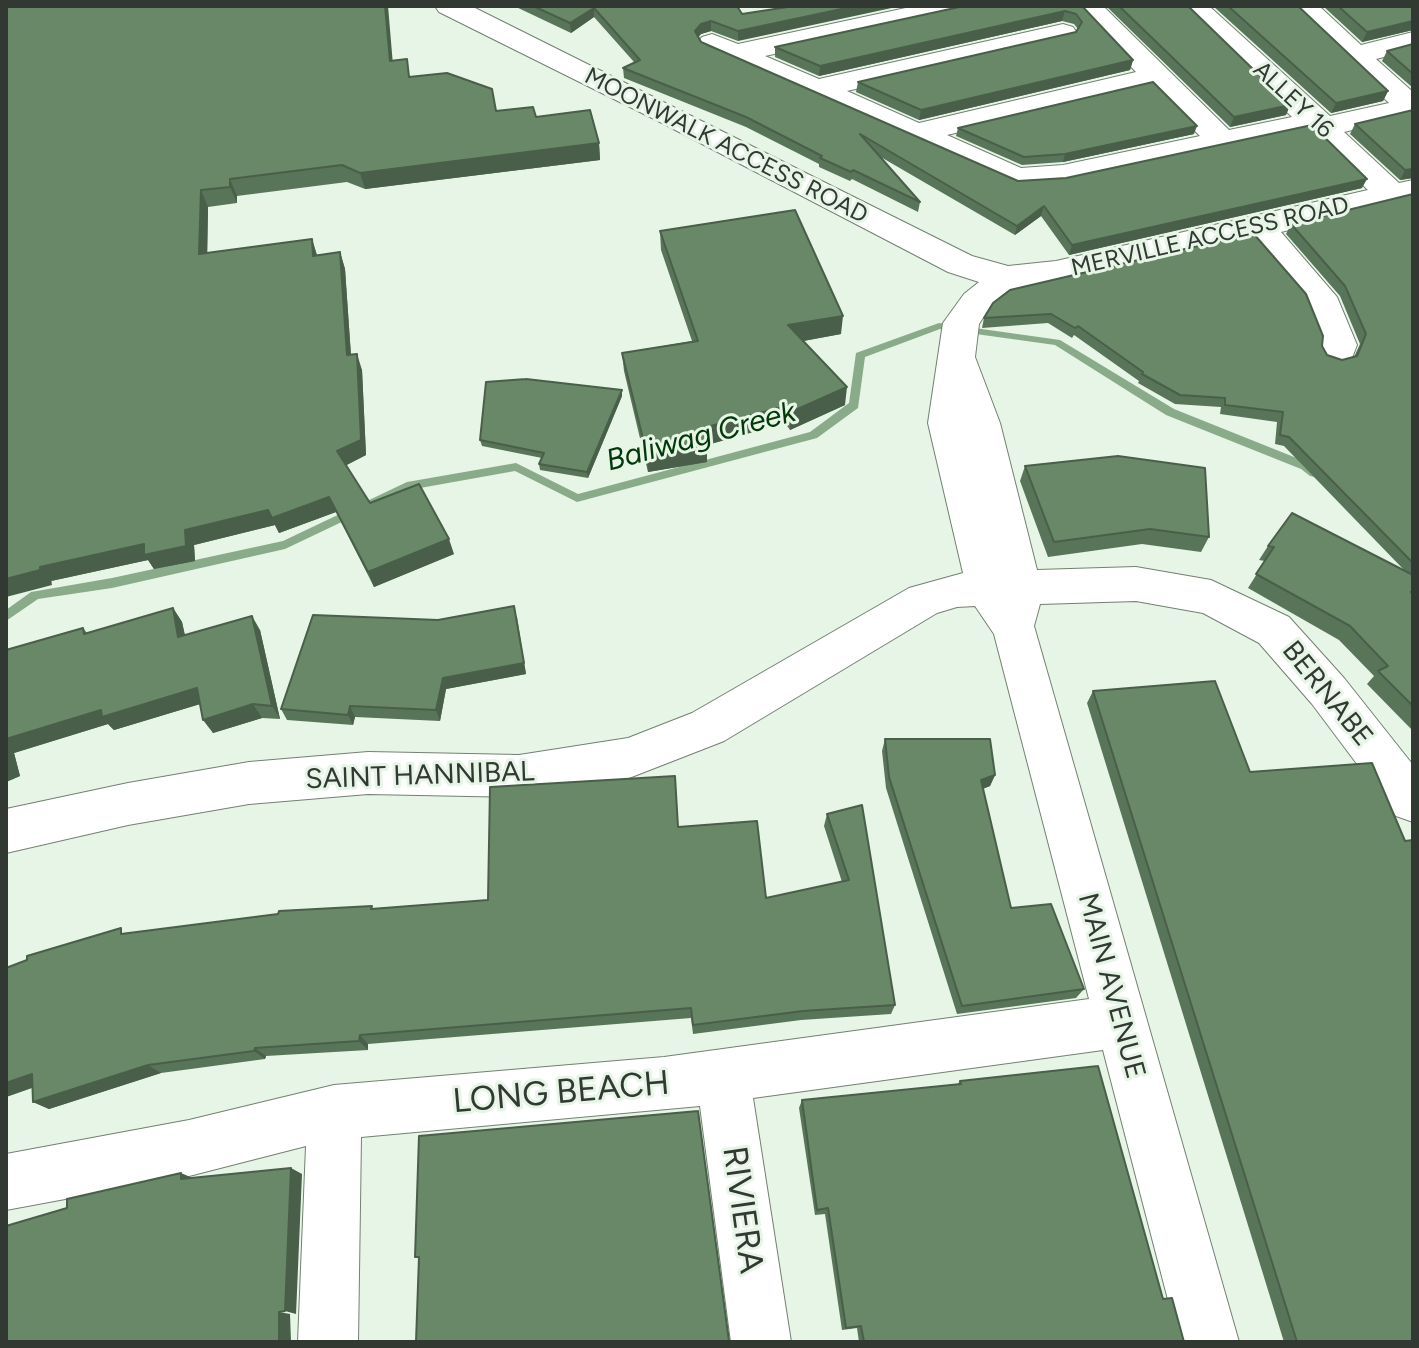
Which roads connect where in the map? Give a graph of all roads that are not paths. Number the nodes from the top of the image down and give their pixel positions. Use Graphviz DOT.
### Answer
graph roads {
  1 [pos="449,6"];
  2 [pos="955,6"];
  3 [pos="1087,6"];
  4 [pos="1193,6"];
  5 [pos="1304,6"];
  6 [pos="1063,33"];
  7 [pos="1413,41"];
  8 [pos="1356,55"];
  9 [pos="1158,76"];
  10 [pos="817,89"];
  11 [pos="1412,107"];
  12 [pos="1320,124"];
  13 [pos="916,133"];
  14 [pos="1222,141"];
  15 [pos="1403,192"];
  16 [pos="1257,226"];
  17 [pos="1007,278"];
  18 [pos="1337,354"];
  19 [pos="1008,603"];
  20 [pos="1413,801"];
  21 [pos="6,831"];
  22 [pos="1120,1021"];
  23 [pos="723,1077"];
  24 [pos="334,1112"];
  25 [pos="6,1182"];
  26 [pos="328,1342"];
  27 [pos="761,1342"];
  28 [pos="1209,1342"];
  1 -- 17 [label="street, MOONWALK ACCESS ROAD"];
  2 -- 10 [label="street"];
  3 -- 9 [label="street"];
  4 -- 12 [label="street, ALLEY 16"];
  5 -- 8 [label="street"];
  6 -- 10 [label="street"];
  7 -- 8 [label="street"];
  8 -- 11 [label="street"];
  9 -- 13 [label="street"];
  9 -- 14 [label="street"];
  10 -- 13 [label="street"];
  11 -- 12 [label="street"];
  12 -- 14 [label="street"];
  12 -- 15 [label="street, ALLEY 16"];
  13 -- 14 [label="street"];
  15 -- 16 [label="street, MERVILLE ACCESS ROAD"];
  16 -- 17 [label="street, MERVILLE ACCESS ROAD"];
  16 -- 18 [label="street"];
  17 -- 19 [label="street, MAIN AVENUE"];
  19 -- 20 [label="street, BERNABE"];
  19 -- 21 [label="street, SAINT HANNIBAL"];
  19 -- 22 [label="street, MAIN AVENUE"];
  22 -- 23 [label="street, LONG BEACH"];
  22 -- 28 [label="street, MAIN AVENUE"];
  23 -- 24 [label="street, LONG BEACH"];
  23 -- 27 [label="street, RIVIERA"];
  24 -- 25 [label="street, LONG BEACH"];
  24 -- 26 [label="street"];
}
